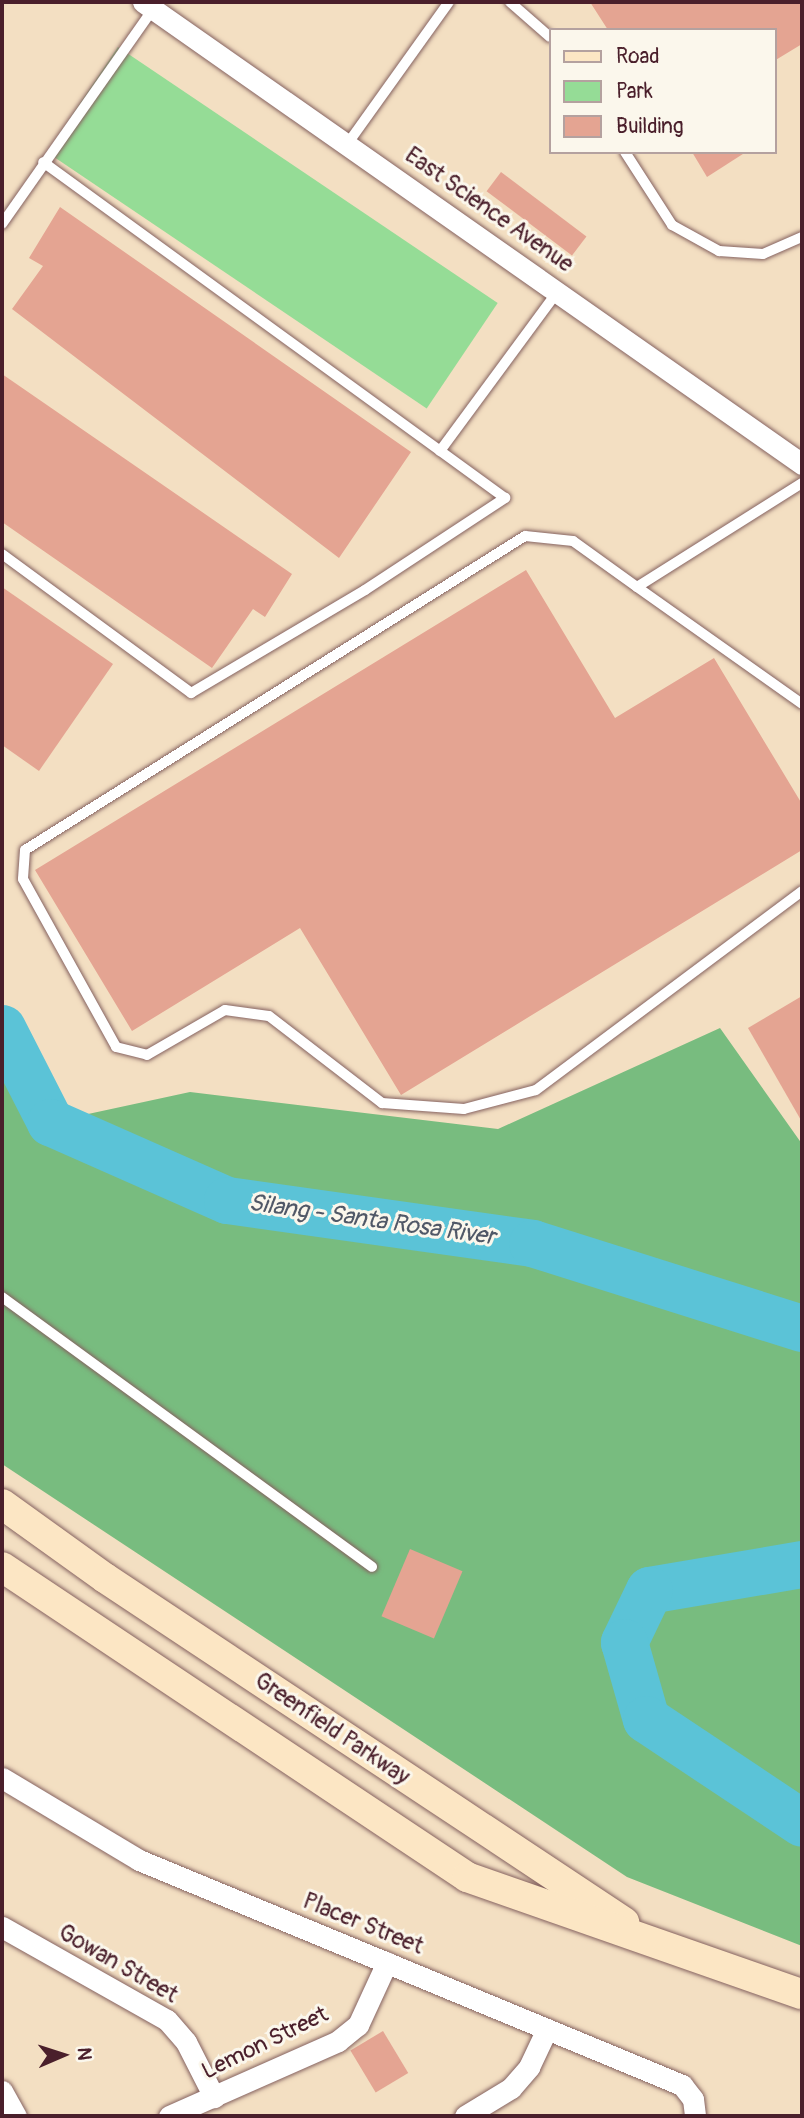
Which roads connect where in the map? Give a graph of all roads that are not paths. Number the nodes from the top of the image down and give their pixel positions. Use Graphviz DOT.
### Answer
graph roads {
  1 [pos="449,2"];
  2 [pos="510,2"];
  3 [pos="148,5"];
  4 [pos="548,35"];
  5 [pos="348,143"];
  6 [pos="626,154"];
  7 [pos="43,162"];
  8 [pos="2,224"];
  9 [pos="802,237"];
  10 [pos="558,291"];
  11 [pos="440,451"];
  12 [pos="802,464"];
  13 [pos="802,482"];
  14 [pos="2,554"];
  15 [pos="638,587"];
  16 [pos="802,704"];
  17 [pos="802,891"];
  18 [pos="2,1297"];
  19 [pos="2,1504"];
  20 [pos="2,1567"];
  21 [pos="372,1567"];
  22 [pos="2,1778"];
  23 [pos="3,1931"];
  24 [pos="665,1949"];
  25 [pos="387,1962"];
  26 [pos="802,1994"];
  27 [pos="547,2029"];
  28 [pos="2,2091"];
  29 [pos="214,2097"];
  30 [pos="16,2116"];
  31 [pos="169,2116"];
  32 [pos="464,2116"];
  33 [pos="695,2116"];
  1 -- 5 [label="lane"];
  2 -- 4 [label="lane"];
  3 -- 5 [label="street, East Science Avenue"];
  3 -- 7 [label="lane"];
  5 -- 10 [label="street, East Science Avenue"];
  6 -- 9 [label="lane"];
  7 -- 8 [label="lane"];
  7 -- 11 [label="lane"];
  10 -- 11 [label="lane"];
  10 -- 12 [label="street, East Science Avenue"];
  11 -- 14 [label="lane"];
  13 -- 15 [label="lane"];
  15 -- 16 [label="lane"];
  15 -- 17 [label="lane"];
  18 -- 21 [label="lane"];
  19 -- 24 [label="main road, Greenfield Parkway"];
  20 -- 24 [label="main road, Greenfield Parkway"];
  22 -- 25 [label="street, Placer Street"];
  23 -- 29 [label="street, Gowan Street"];
  24 -- 26 [label="main road, Greenfield Parkway"];
  25 -- 27 [label="street, Placer Street"];
  25 -- 29 [label="street, Lemon Street"];
  27 -- 32 [label="street"];
  27 -- 33 [label="street, Placer Street"];
  28 -- 30 [label="street"];
  29 -- 31 [label="street, Lemon Street"];
}
